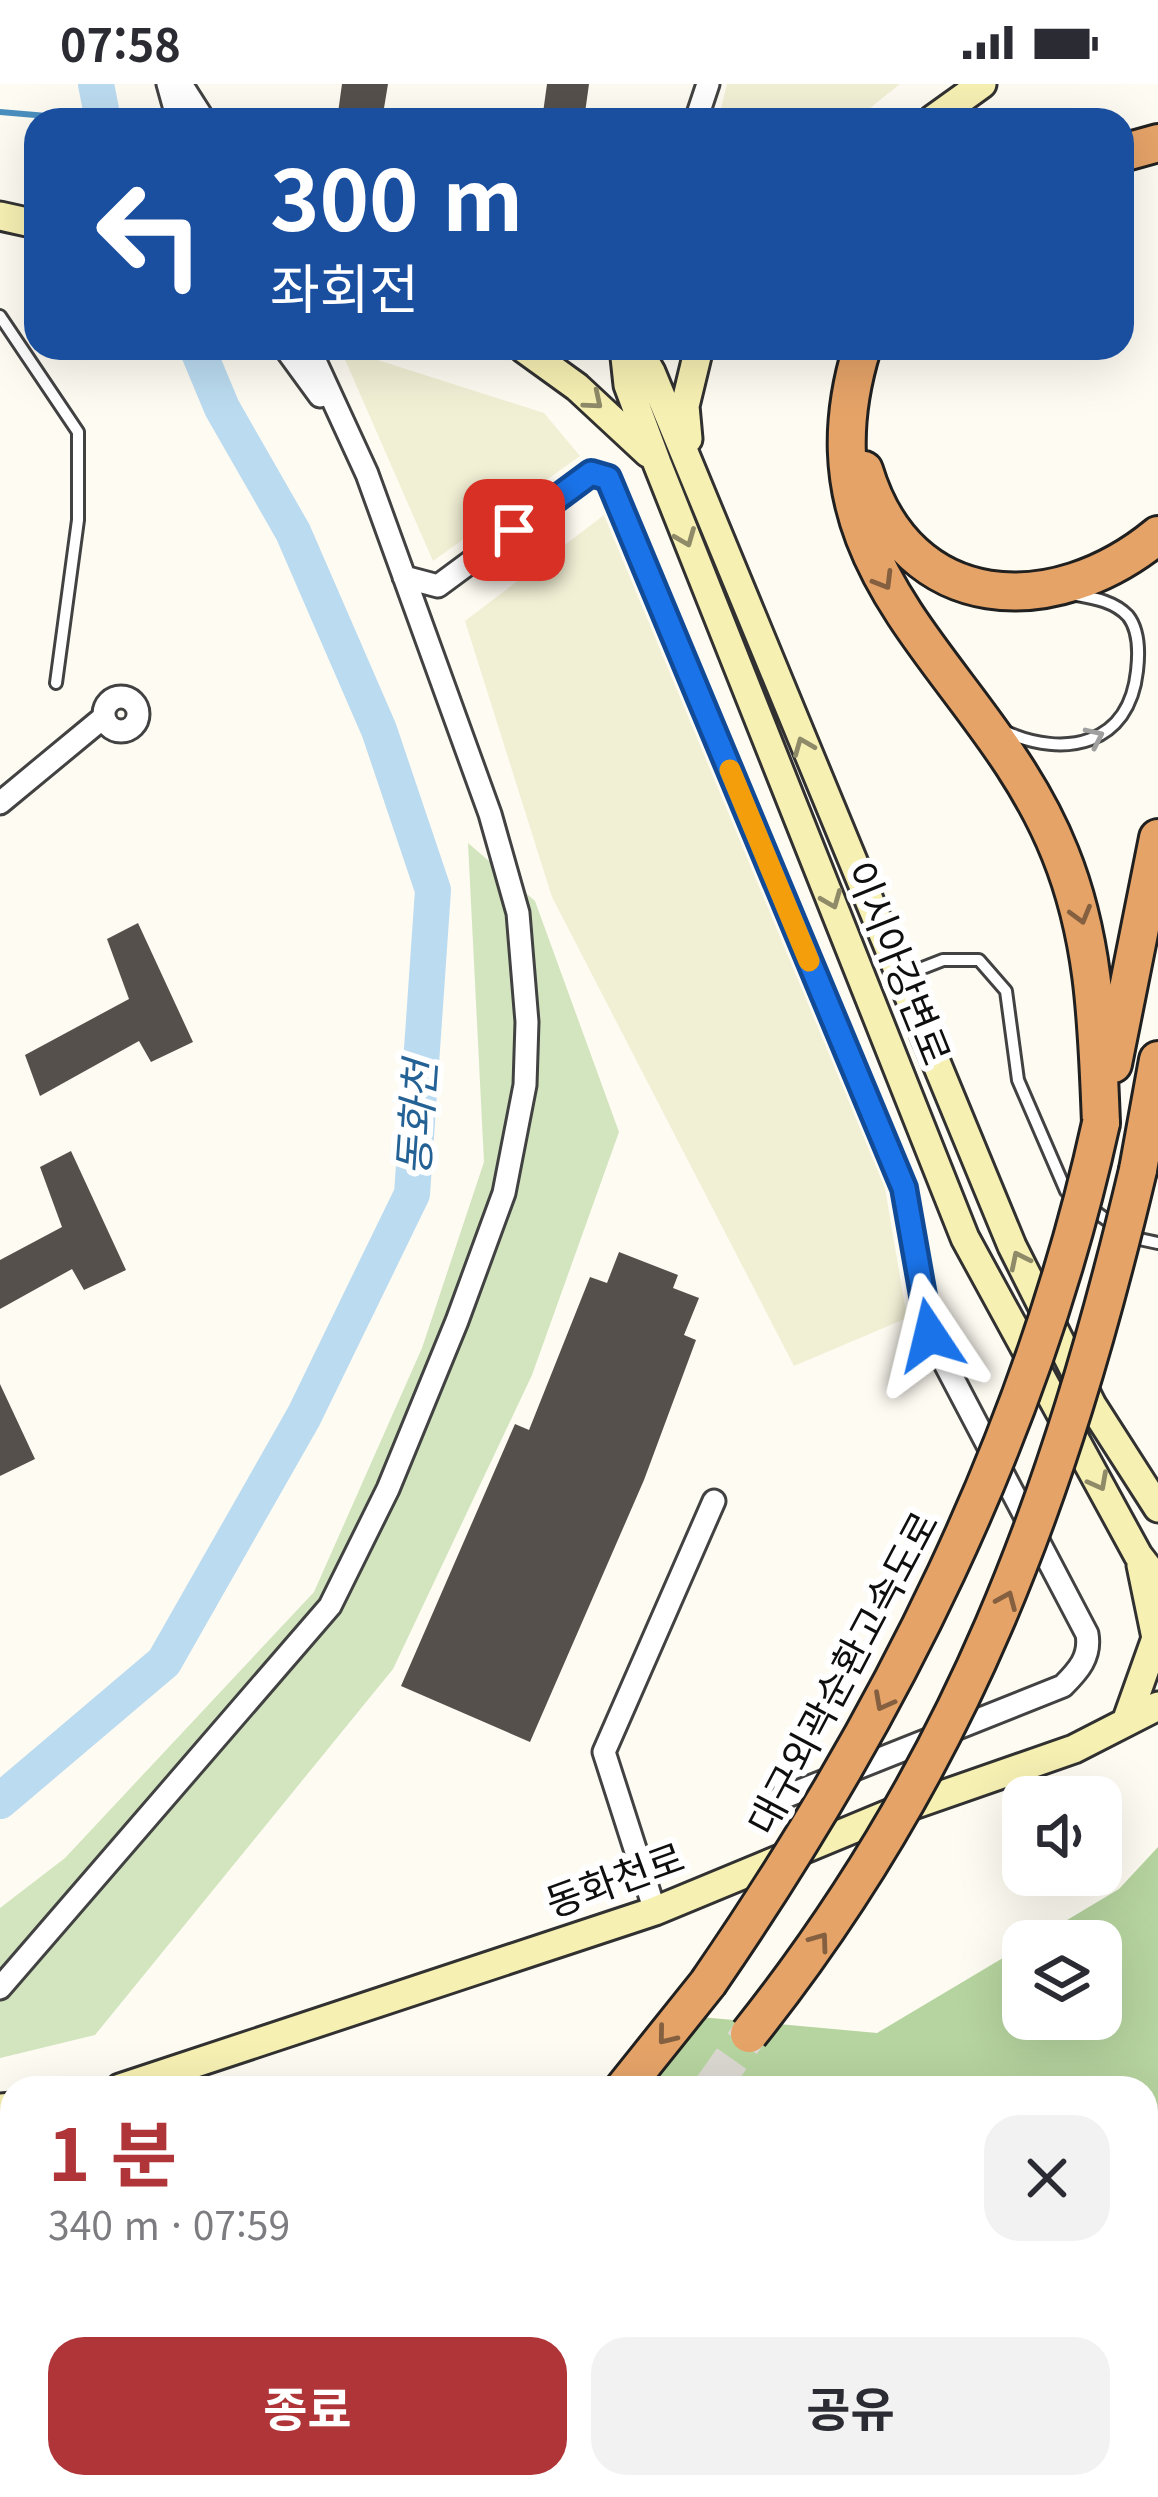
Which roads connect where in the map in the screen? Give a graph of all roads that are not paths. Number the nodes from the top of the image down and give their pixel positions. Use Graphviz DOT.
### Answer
graph roads {
  1 [pos="982,84"];
  2 [pos="949,108"];
  3 [pos="0,316"];
  4 [pos="24,352"];
  5 [pos="30,360"];
  6 [pos="294,360"];
  7 [pos="314,360"];
  8 [pos="539,360"];
  9 [pos="625,360"];
  10 [pos="644,360"];
  11 [pos="696,360"];
  12 [pos="858,360"];
  13 [pos="876,360"];
  14 [pos="346,429"];
  15 [pos="657,463"];
  16 [pos="692,479"];
  17 [pos="1158,535"];
  18 [pos="404,577"];
  19 [pos="1053,591"];
  20 [pos="56,683"];
  21 [pos="104,717"];
  22 [pos="985,722"];
  23 [pos="0,803"];
  24 [pos="1158,838"];
  25 [pos="898,978"];
  26 [pos="1158,1060"];
  27 [pos="1101,1123"];
  28 [pos="1158,1243"];
  29 [pos="715,1501"];
  30 [pos="1158,1508"];
  31 [pos="1138,1555"];
  32 [pos="1158,1581"];
  33 [pos="1158,1710"];
  34 [pos="1126,1722"];
  35 [pos="777,1800"];
  36 [pos="655,1911"];
  37 [pos="0,1988"];
  38 [pos="748,2034"];
  39 [pos="156,2076"];
  40 [pos="634,2076"];
  1 -- 2 [label="main road"];
  3 -- 4 [label="lane"];
  5 -- 20 [label="lane"];
  6 -- 14 [label="street"];
  7 -- 14 [label="street"];
  8 -- 15 [label="main road, one-way"];
  9 -- 15 [label="main road, 이시아강변로"];
  10 -- 16 [label="main road, 이시아강변로"];
  11 -- 16 [label="main road"];
  12 -- 22 [label="highway, one-way"];
  13 -- 19 [label="highway"];
  14 -- 18 [label="street"];
  15 -- 31 [label="main road, 이시아강변로, one-way"];
  25 -- 16 [label="main road, 이시아강변로, one-way"];
  17 -- 19 [label="highway"];
  18 -- 35 [label="street"];
  18 -- 37 [label="street"];
  22 -- 19 [label="lane, one-way"];
  21 -- 23 [label="street"];
  22 -- 27 [label="highway, one-way"];
  24 -- 27 [label="highway, 대구외곽순환고속도로"];
  25 -- 28 [label="lane"];
  30 -- 25 [label="main road, 이시아강변로, one-way"];
  38 -- 26 [label="highway, one-way, bridge"];
  27 -- 40 [label="highway, 대구외곽순환고속도로, one-way, bridge"];
  29 -- 36 [label="street"];
  31 -- 32 [label="main road, 이시아강변로"];
  31 -- 34 [label="main road"];
  33 -- 34 [label="main road, 동화천로"];
  34 -- 36 [label="main road, 동화천로"];
  36 -- 39 [label="main road, 동화천로"];
}
